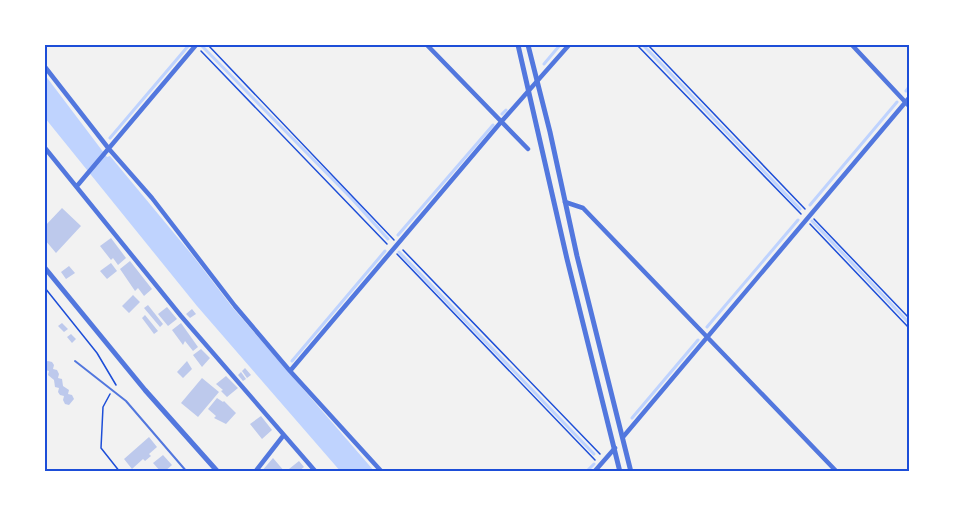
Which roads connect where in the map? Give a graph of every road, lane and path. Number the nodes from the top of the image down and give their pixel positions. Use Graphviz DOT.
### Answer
graph roads {
  1 [pos="196,45"];
  2 [pos="208,45"];
  3 [pos="427,45"];
  4 [pos="519,45"];
  5 [pos="528,45"];
  6 [pos="569,45"];
  7 [pos="637,45"];
  8 [pos="648,45"];
  9 [pos="852,45"];
  10 [pos="45,68"];
  11 [pos="537,82"];
  12 [pos="529,91"];
  13 [pos="908,102"];
  14 [pos="501,122"];
  15 [pos="45,148"];
  16 [pos="528,148"];
  17 [pos="107,151"];
  18 [pos="77,186"];
  19 [pos="565,202"];
  20 [pos="810,214"];
  21 [pos="806,220"];
  22 [pos="397,243"];
  23 [pos="45,268"];
  24 [pos="909,318"];
  25 [pos="909,328"];
  26 [pos="708,338"];
  27 [pos="75,361"];
  28 [pos="291,371"];
  29 [pos="283,436"];
  30 [pos="623,437"];
  31 [pos="615,448"];
  32 [pos="605,459"];
  33 [pos="187,472"];
  34 [pos="218,472"];
  35 [pos="255,472"];
  36 [pos="316,472"];
  37 [pos="382,472"];
  38 [pos="594,472"];
  39 [pos="620,472"];
  40 [pos="631,472"];
  41 [pos="837,472"];
  1 -- 17 [label="street"];
  2 -- 22 [label="path"];
  3 -- 14 [label="street"];
  4 -- 12 [label="street"];
  5 -- 11 [label="street"];
  6 -- 11 [label="street"];
  7 -- 21 [label="path"];
  8 -- 20 [label="path"];
  9 -- 13 [label="street"];
  10 -- 17 [label="street"];
  11 -- 12 [label="street"];
  11 -- 19 [label="street"];
  12 -- 14 [label="street"];
  12 -- 31 [label="street"];
  13 -- 20 [label="street"];
  14 -- 16 [label="street"];
  14 -- 22 [label="street"];
  15 -- 18 [label="street"];
  17 -- 18 [label="street"];
  17 -- 28 [label="street"];
  18 -- 29 [label="street"];
  19 -- 26 [label="street"];
  19 -- 30 [label="street"];
  20 -- 21 [label="street"];
  20 -- 24 [label="path"];
  21 -- 25 [label="path"];
  21 -- 26 [label="street"];
  22 -- 28 [label="street"];
  22 -- 32 [label="path"];
  23 -- 34 [label="street"];
  26 -- 30 [label="street"];
  26 -- 41 [label="street"];
  27 -- 33 [label="lane"];
  28 -- 37 [label="street"];
  29 -- 35 [label="street"];
  29 -- 36 [label="street"];
  30 -- 40 [label="street"];
  31 -- 32 [label="street"];
  31 -- 39 [label="street"];
  32 -- 38 [label="street"];
}
